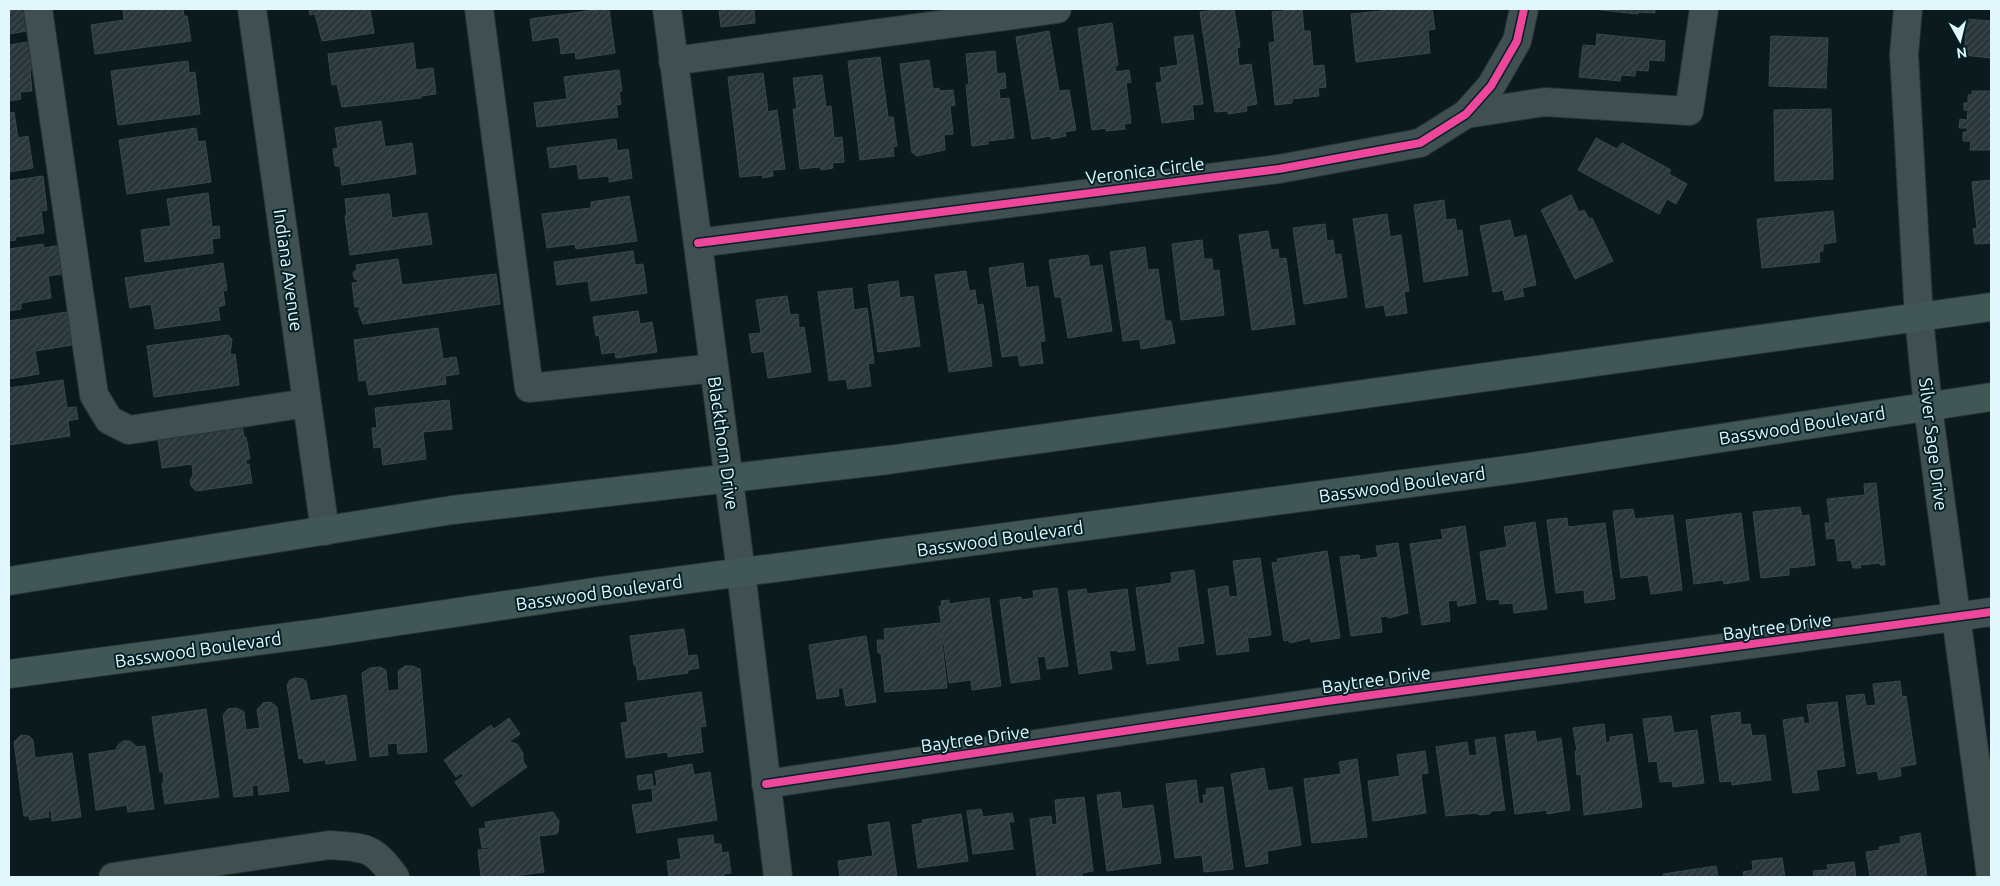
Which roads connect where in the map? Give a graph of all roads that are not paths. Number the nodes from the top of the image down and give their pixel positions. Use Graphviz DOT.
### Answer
graph roads {
  1 [pos="38,9"];
  2 [pos="252,9"];
  3 [pos="479,9"];
  4 [pos="666,9"];
  5 [pos="1056,9"];
  6 [pos="1524,9"];
  7 [pos="1704,9"];
  8 [pos="1908,9"];
  9 [pos="673,61"];
  10 [pos="1466,114"];
  11 [pos="698,243"];
  12 [pos="1991,307"];
  13 [pos="1919,318"];
  14 [pos="714,368"];
  15 [pos="1991,397"];
  16 [pos="307,403"];
  17 [pos="1928,407"];
  18 [pos="729,478"];
  19 [pos="325,531"];
  20 [pos="742,572"];
  21 [pos="9,581"];
  22 [pos="1991,612"];
  23 [pos="1956,617"];
  24 [pos="9,674"];
  25 [pos="766,784"];
  26 [pos="389,869"];
  27 [pos="113,877"];
  28 [pos="778,877"];
  29 [pos="1991,877"];
  1 -- 16 [label="street"];
  2 -- 16 [label="street, Indiana Avenue"];
  3 -- 14 [label="street"];
  4 -- 9 [label="street, Blackthorn Drive"];
  5 -- 9 [label="street"];
  6 -- 10 [label="street, Veronica Circle"];
  7 -- 10 [label="street"];
  8 -- 13 [label="street, Silver Sage Drive"];
  9 -- 11 [label="street, Blackthorn Drive"];
  10 -- 11 [label="street, Veronica Circle"];
  11 -- 14 [label="street, Blackthorn Drive"];
  12 -- 13 [label="main road"];
  13 -- 17 [label="street, Silver Sage Drive"];
  13 -- 18 [label="main road"];
  14 -- 18 [label="street, Blackthorn Drive"];
  15 -- 17 [label="main road, Basswood Boulevard"];
  16 -- 19 [label="street, Indiana Avenue"];
  17 -- 20 [label="main road, Basswood Boulevard"];
  17 -- 23 [label="street, Silver Sage Drive"];
  18 -- 19 [label="main road"];
  18 -- 20 [label="street, Blackthorn Drive"];
  19 -- 21 [label="main road"];
  20 -- 24 [label="main road, Basswood Boulevard"];
  20 -- 25 [label="street, Blackthorn Drive"];
  22 -- 23 [label="street, Baytree Drive"];
  23 -- 25 [label="street, Baytree Drive"];
  23 -- 29 [label="street, Silver Sage Drive"];
  25 -- 28 [label="street, Blackthorn Drive"];
  26 -- 27 [label="street"];
}
